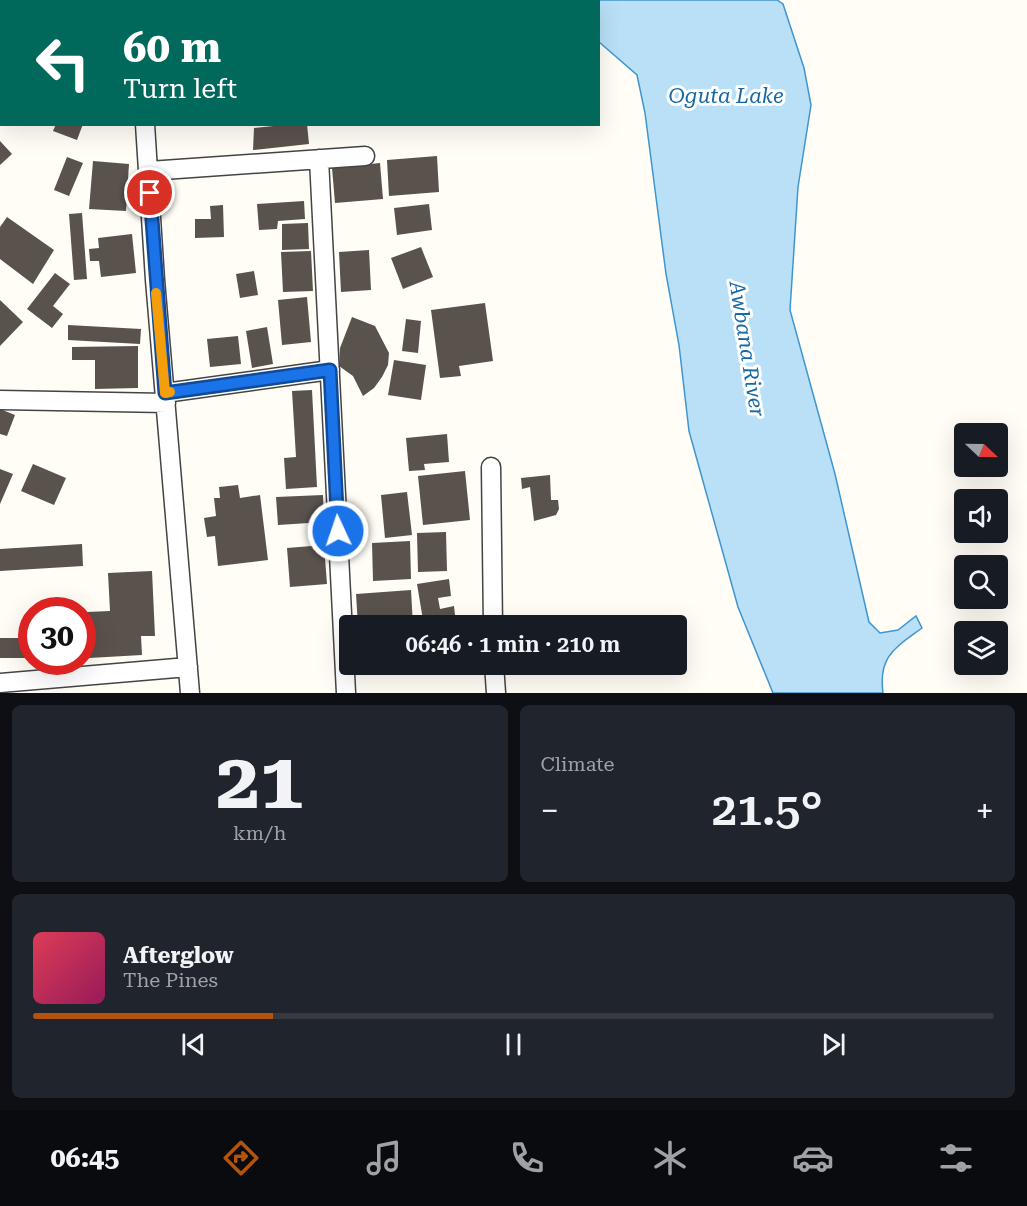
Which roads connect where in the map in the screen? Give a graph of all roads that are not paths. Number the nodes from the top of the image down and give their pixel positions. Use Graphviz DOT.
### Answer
graph roads {
  1 [pos="145,126"];
  2 [pos="365,156"];
  3 [pos="319,159"];
  4 [pos="149,171"];
  5 [pos="330,370"];
  6 [pos="165,398"];
  7 [pos="0,400"];
  8 [pos="491,467"];
  9 [pos="493,615"];
  10 [pos="188,667"];
  11 [pos="495,675"];
  12 [pos="0,683"];
  13 [pos="190,693"];
  14 [pos="346,693"];
  15 [pos="496,693"];
  1 -- 4 [label="street"];
  2 -- 3 [label="street"];
  3 -- 4 [label="street"];
  3 -- 5 [label="street"];
  4 -- 6 [label="street"];
  5 -- 6 [label="street"];
  5 -- 14 [label="street"];
  6 -- 7 [label="street"];
  6 -- 10 [label="street"];
  8 -- 9 [label="street"];
  10 -- 12 [label="street"];
  10 -- 13 [label="street"];
  11 -- 15 [label="street"];
}
